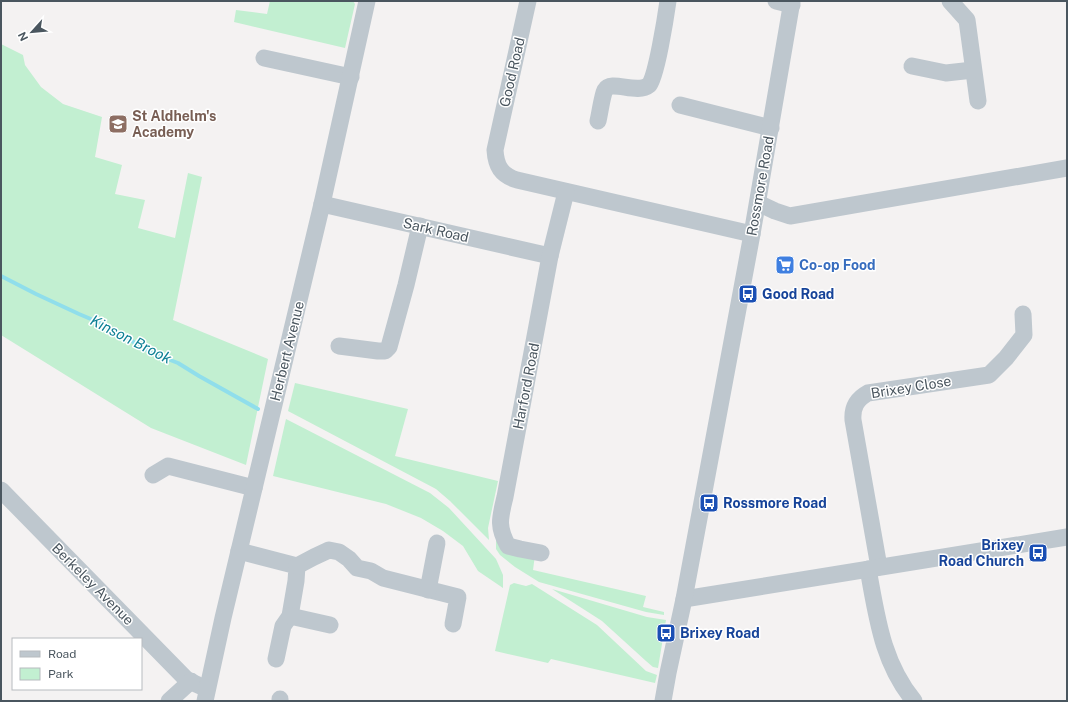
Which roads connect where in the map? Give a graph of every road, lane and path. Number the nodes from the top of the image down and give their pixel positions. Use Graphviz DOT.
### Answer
graph roads {
  1 [pos="368,1"];
  2 [pos="528,1"];
  3 [pos="668,1"];
  4 [pos="950,1"];
  5 [pos="787,2"];
  6 [pos="264,58"];
  7 [pos="912,66"];
  8 [pos="973,70"];
  9 [pos="351,77"];
  10 [pos="978,101"];
  11 [pos="680,105"];
  12 [pos="598,121"];
  13 [pos="771,128"];
  14 [pos="1067,168"];
  15 [pos="566,192"];
  16 [pos="758,203"];
  17 [pos="322,204"];
  18 [pos="420,226"];
  19 [pos="752,234"];
  20 [pos="550,256"];
  21 [pos="1023,314"];
  22 [pos="339,346"];
  23 [pos="152,475"];
  24 [pos="254,488"];
  25 [pos="1,490"];
  26 [pos="1067,536"];
  27 [pos="437,543"];
  28 [pos="239,551"];
  29 [pos="541,553"];
  30 [pos="297,566"];
  31 [pos="874,568"];
  32 [pos="428,590"];
  33 [pos="684,599"];
  34 [pos="290,616"];
  35 [pos="452,624"];
  36 [pos="330,625"];
  37 [pos="276,659"];
  38 [pos="191,681"];
  39 [pos="206,695"];
  40 [pos="169,701"];
  41 [pos="663,701"];
  42 [pos="914,701"];
  1 -- 9 [label="street, Herbert Avenue"];
  2 -- 15 [label="street, Good Road"];
  3 -- 12 [label="street"];
  4 -- 8 [label="street"];
  5 -- 13 [label="street, Rossmore Road"];
  6 -- 9 [label="street"];
  7 -- 8 [label="street"];
  8 -- 10 [label="street"];
  9 -- 17 [label="street, Herbert Avenue"];
  11 -- 13 [label="street"];
  13 -- 16 [label="street, Rossmore Road"];
  14 -- 16 [label="street"];
  15 -- 19 [label="street, Good Road"];
  15 -- 20 [label="street, Harford Road"];
  16 -- 19 [label="street, Rossmore Road"];
  17 -- 18 [label="street, Sark Road"];
  17 -- 24 [label="street, Herbert Avenue"];
  18 -- 20 [label="street, Sark Road"];
  18 -- 22 [label="street"];
  19 -- 33 [label="street, Rossmore Road"];
  20 -- 29 [label="street, Harford Road"];
  21 -- 31 [label="street, Brixey Close"];
  23 -- 24 [label="street"];
  24 -- 28 [label="street, Herbert Avenue"];
  25 -- 38 [label="street, Berkeley Avenue"];
  26 -- 31 [label="street"];
  27 -- 32 [label="street"];
  28 -- 30 [label="street"];
  28 -- 39 [label="street, Herbert Avenue"];
  30 -- 32 [label="street"];
  30 -- 34 [label="street"];
  31 -- 33 [label="street"];
  31 -- 42 [label="street, Brixey Close"];
  32 -- 35 [label="street"];
  33 -- 41 [label="street, Rossmore Road"];
  34 -- 36 [label="street"];
  34 -- 37 [label="street"];
  38 -- 39 [label="street, Berkeley Avenue"];
  38 -- 40 [label="street"];
}
